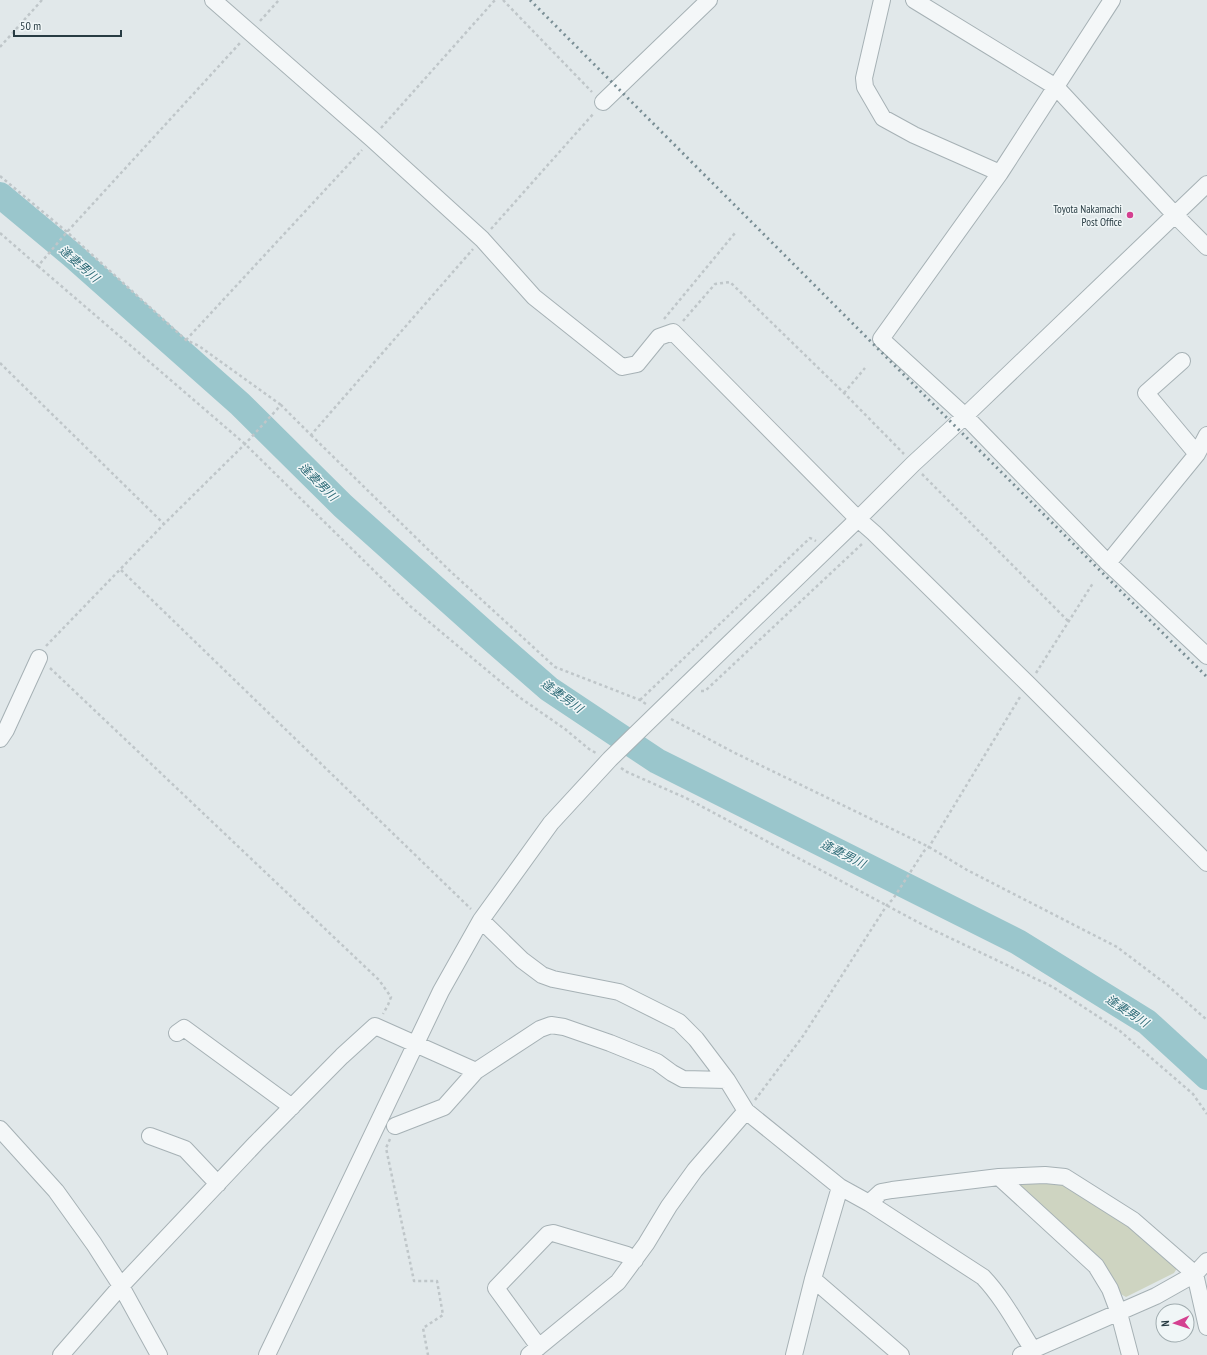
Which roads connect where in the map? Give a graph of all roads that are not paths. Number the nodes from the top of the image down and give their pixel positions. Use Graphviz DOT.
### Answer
graph roads {
  1 [pos="213,0"];
  2 [pos="709,0"];
  3 [pos="882,0"];
  4 [pos="914,0"];
  5 [pos="1112,0"];
  6 [pos="1056,87"];
  7 [pos="603,102"];
  8 [pos="1000,174"];
  9 [pos="1207,184"];
  10 [pos="1175,215"];
  11 [pos="1207,247"];
  12 [pos="1182,361"];
  13 [pos="965,416"];
  14 [pos="1207,435"];
  15 [pos="1197,454"];
  16 [pos="858,519"];
  17 [pos="1108,563"];
  18 [pos="1207,656"];
  19 [pos="39,658"];
  20 [pos="0,739"];
  21 [pos="1207,863"];
  22 [pos="482,920"];
  23 [pos="177,1033"];
  24 [pos="415,1043"];
  25 [pos="476,1071"];
  26 [pos="727,1080"];
  27 [pos="292,1107"];
  28 [pos="746,1111"];
  29 [pos="395,1126"];
  30 [pos="0,1129"];
  31 [pos="150,1136"];
  32 [pos="999,1177"];
  33 [pos="218,1184"];
  34 [pos="840,1187"];
  35 [pos="869,1203"];
  36 [pos="635,1260"];
  37 [pos="1207,1261"];
  38 [pos="1196,1274"];
  39 [pos="813,1279"];
  40 [pos="121,1286"];
  41 [pos="1119,1313"];
  42 [pos="1207,1327"];
  43 [pos="534,1351"];
  44 [pos="1029,1353"];
  45 [pos="61,1355"];
  46 [pos="159,1355"];
  47 [pos="267,1355"];
  48 [pos="794,1355"];
  49 [pos="901,1355"];
  50 [pos="1130,1355"];
  1 -- 16 [label="street"];
  2 -- 7 [label="street"];
  3 -- 8 [label="street"];
  4 -- 6 [label="street"];
  5 -- 6 [label="street"];
  6 -- 8 [label="street"];
  6 -- 10 [label="street"];
  8 -- 13 [label="street"];
  9 -- 10 [label="street"];
  10 -- 11 [label="street"];
  10 -- 13 [label="street"];
  12 -- 15 [label="street"];
  13 -- 16 [label="street"];
  13 -- 17 [label="street"];
  14 -- 15 [label="street"];
  15 -- 17 [label="street"];
  16 -- 21 [label="street"];
  16 -- 22 [label="street"];
  17 -- 18 [label="street"];
  19 -- 20 [label="street"];
  22 -- 24 [label="street"];
  22 -- 26 [label="street"];
  23 -- 27 [label="street"];
  24 -- 25 [label="street"];
  24 -- 27 [label="street"];
  24 -- 47 [label="street"];
  25 -- 26 [label="street"];
  25 -- 29 [label="street"];
  26 -- 28 [label="street"];
  27 -- 33 [label="street"];
  28 -- 34 [label="street"];
  28 -- 36 [label="street"];
  30 -- 40 [label="street"];
  31 -- 33 [label="street"];
  32 -- 35 [label="street"];
  32 -- 38 [label="street"];
  32 -- 41 [label="street"];
  33 -- 40 [label="street"];
  34 -- 35 [label="street"];
  34 -- 39 [label="street"];
  35 -- 44 [label="street"];
  36 -- 43 [label="street"];
  36 -- 43 [label="street"];
  37 -- 38 [label="street"];
  38 -- 41 [label="street"];
  38 -- 42 [label="street"];
  39 -- 48 [label="street"];
  39 -- 49 [label="street"];
  40 -- 45 [label="street"];
  40 -- 46 [label="street"];
  41 -- 44 [label="street"];
  41 -- 50 [label="street"];
}
